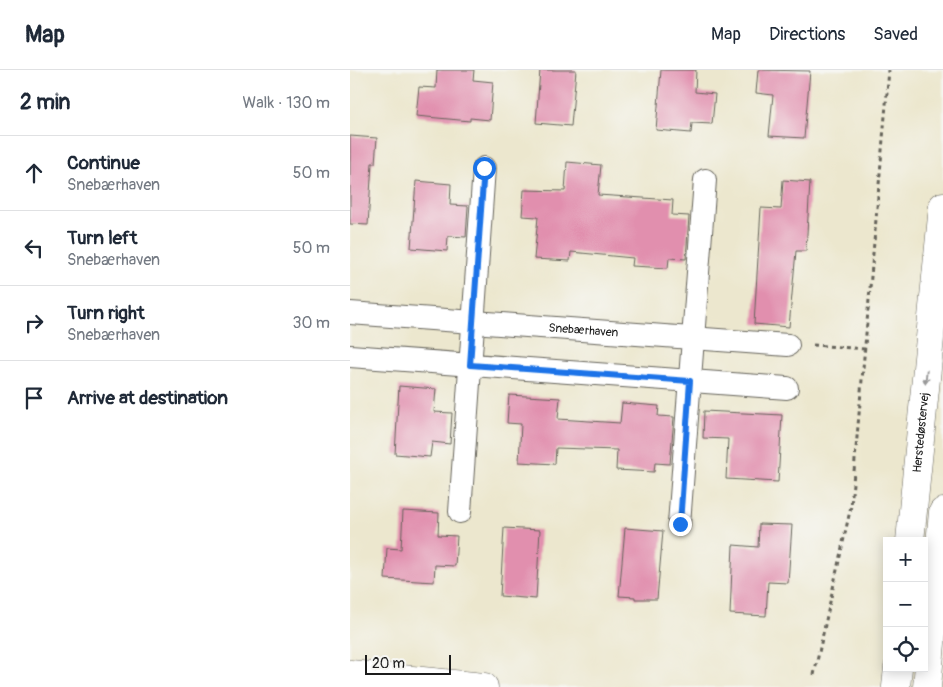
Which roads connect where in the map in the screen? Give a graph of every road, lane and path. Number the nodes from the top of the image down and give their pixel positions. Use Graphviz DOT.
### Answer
graph roads {
  1 [pos="889,70"];
  2 [pos="484,168"];
  3 [pos="705,180"];
  4 [pos="943,206"];
  5 [pos="350,312"];
  6 [pos="474,321"];
  7 [pos="693,337"];
  8 [pos="788,345"];
  9 [pos="865,349"];
  10 [pos="350,356"];
  11 [pos="470,365"];
  12 [pos="690,381"];
  13 [pos="787,388"];
  14 [pos="460,512"];
  15 [pos="943,512"];
  16 [pos="680,524"];
  17 [pos="910,537"];
  18 [pos="898,672"];
  19 [pos="350,674"];
  20 [pos="814,675"];
  21 [pos="484,687"];
  22 [pos="896,687"];
  23 [pos="927,687"];
  1 -- 9 [label="path"];
  2 -- 6 [label="street"];
  3 -- 7 [label="street"];
  4 -- 17 [label="street, Herstedøstervej, one-way"];
  5 -- 6 [label="street, Snebærhaven"];
  6 -- 7 [label="street, Snebærhaven"];
  6 -- 11 [label="street"];
  7 -- 8 [label="street, Snebærhaven"];
  7 -- 12 [label="street"];
  8 -- 9 [label="path"];
  9 -- 20 [label="path"];
  10 -- 11 [label="street"];
  11 -- 12 [label="street"];
  11 -- 14 [label="street"];
  12 -- 13 [label="street"];
  12 -- 16 [label="street"];
  15 -- 23 [label="street"];
  18 -- 22 [label="street"];
  19 -- 21 [label="street"];
}
